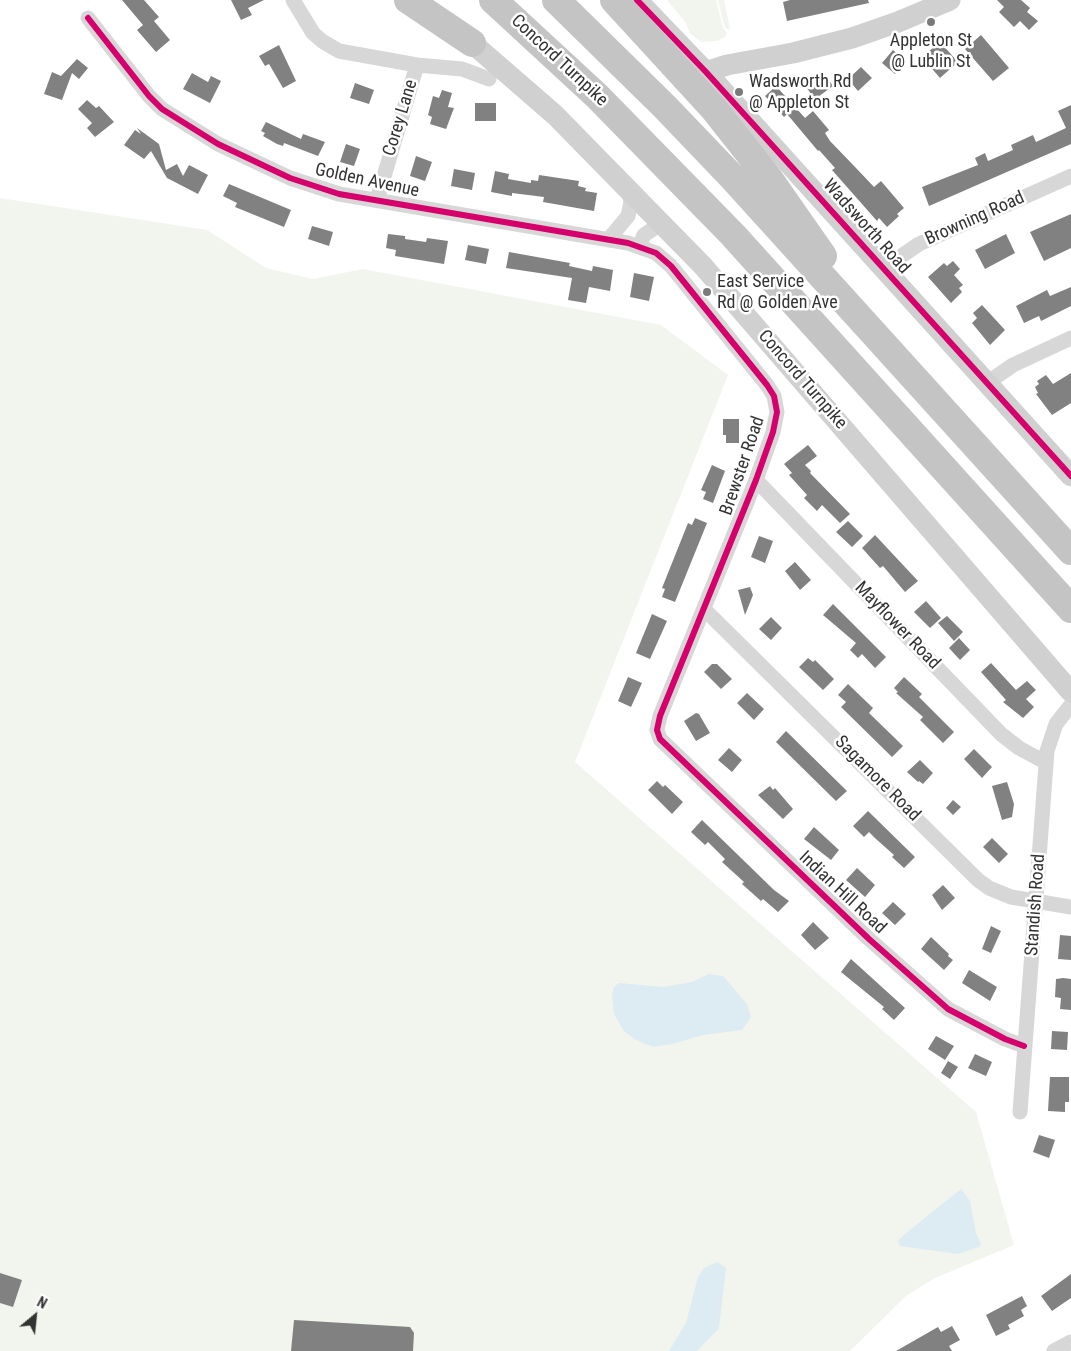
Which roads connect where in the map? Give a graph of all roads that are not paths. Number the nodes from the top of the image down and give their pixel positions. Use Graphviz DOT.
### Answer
graph roads {
  1 [pos="293,0"];
  2 [pos="408,0"];
  3 [pos="427,0"];
  4 [pos="493,0"];
  5 [pos="556,0"];
  6 [pos="614,0"];
  7 [pos="637,0"];
  8 [pos="948,0"];
  9 [pos="88,18"];
  10 [pos="472,43"];
  11 [pos="417,65"];
  12 [pos="706,72"];
  13 [pos="489,78"];
  14 [pos="1071,176"];
  15 [pos="628,188"];
  16 [pos="377,200"];
  17 [pos="662,223"];
  18 [pos="608,240"];
  19 [pos="638,246"];
  20 [pos="884,268"];
  21 [pos="864,321"];
  22 [pos="1071,338"];
  23 [pos="987,383"];
  24 [pos="1071,476"];
  25 [pos="756,480"];
  26 [pos="1071,552"];
  27 [pos="1071,609"];
  28 [pos="705,610"];
  29 [pos="1071,692"];
  30 [pos="1071,705"];
  31 [pos="658,735"];
  32 [pos="1045,762"];
  33 [pos="1036,903"];
  34 [pos="1071,907"];
  35 [pos="1024,1046"];
  36 [pos="1020,1112"];
  37 [pos="1071,1342"];
  38 [pos="1054,1351"];
  1 -- 11 [label="street"];
  2 -- 10 [label="highway"];
  3 -- 10 [label="highway"];
  4 -- 27 [label="highway, Concord Turnpike"];
  5 -- 21 [label="highway"];
  6 -- 21 [label="highway"];
  7 -- 12 [label="main road, Wadsworth Road"];
  8 -- 12 [label="main road"];
  9 -- 16 [label="street, Golden Avenue"];
  10 -- 15 [label="main road, Concord Turnpike"];
  11 -- 13 [label="street"];
  11 -- 16 [label="street, Corey Lane"];
  12 -- 20 [label="main road, Wadsworth Road"];
  14 -- 20 [label="street, Browning Road"];
  15 -- 17 [label="main road, Concord Turnpike"];
  15 -- 18 [label="street"];
  16 -- 18 [label="street, Golden Avenue"];
  17 -- 19 [label="street"];
  17 -- 29 [label="main road, Concord Turnpike"];
  18 -- 19 [label="street, Golden Avenue"];
  19 -- 25 [label="street, Brewster Road"];
  20 -- 23 [label="main road, Wadsworth Road"];
  21 -- 26 [label="highway"];
  22 -- 23 [label="street"];
  23 -- 24 [label="main road, Wadsworth Road"];
  25 -- 28 [label="street, Brewster Road"];
  25 -- 32 [label="street, Mayflower Road"];
  28 -- 31 [label="street, Brewster Road"];
  28 -- 33 [label="street, Sagamore Road"];
  30 -- 32 [label="street, Standish Road"];
  31 -- 35 [label="street, Indian Hill Road"];
  32 -- 33 [label="street, Standish Road"];
  33 -- 34 [label="street, Sagamore Road"];
  33 -- 35 [label="street, Standish Road"];
  35 -- 36 [label="street, Standish Road"];
  37 -- 38 [label="street"];
}
